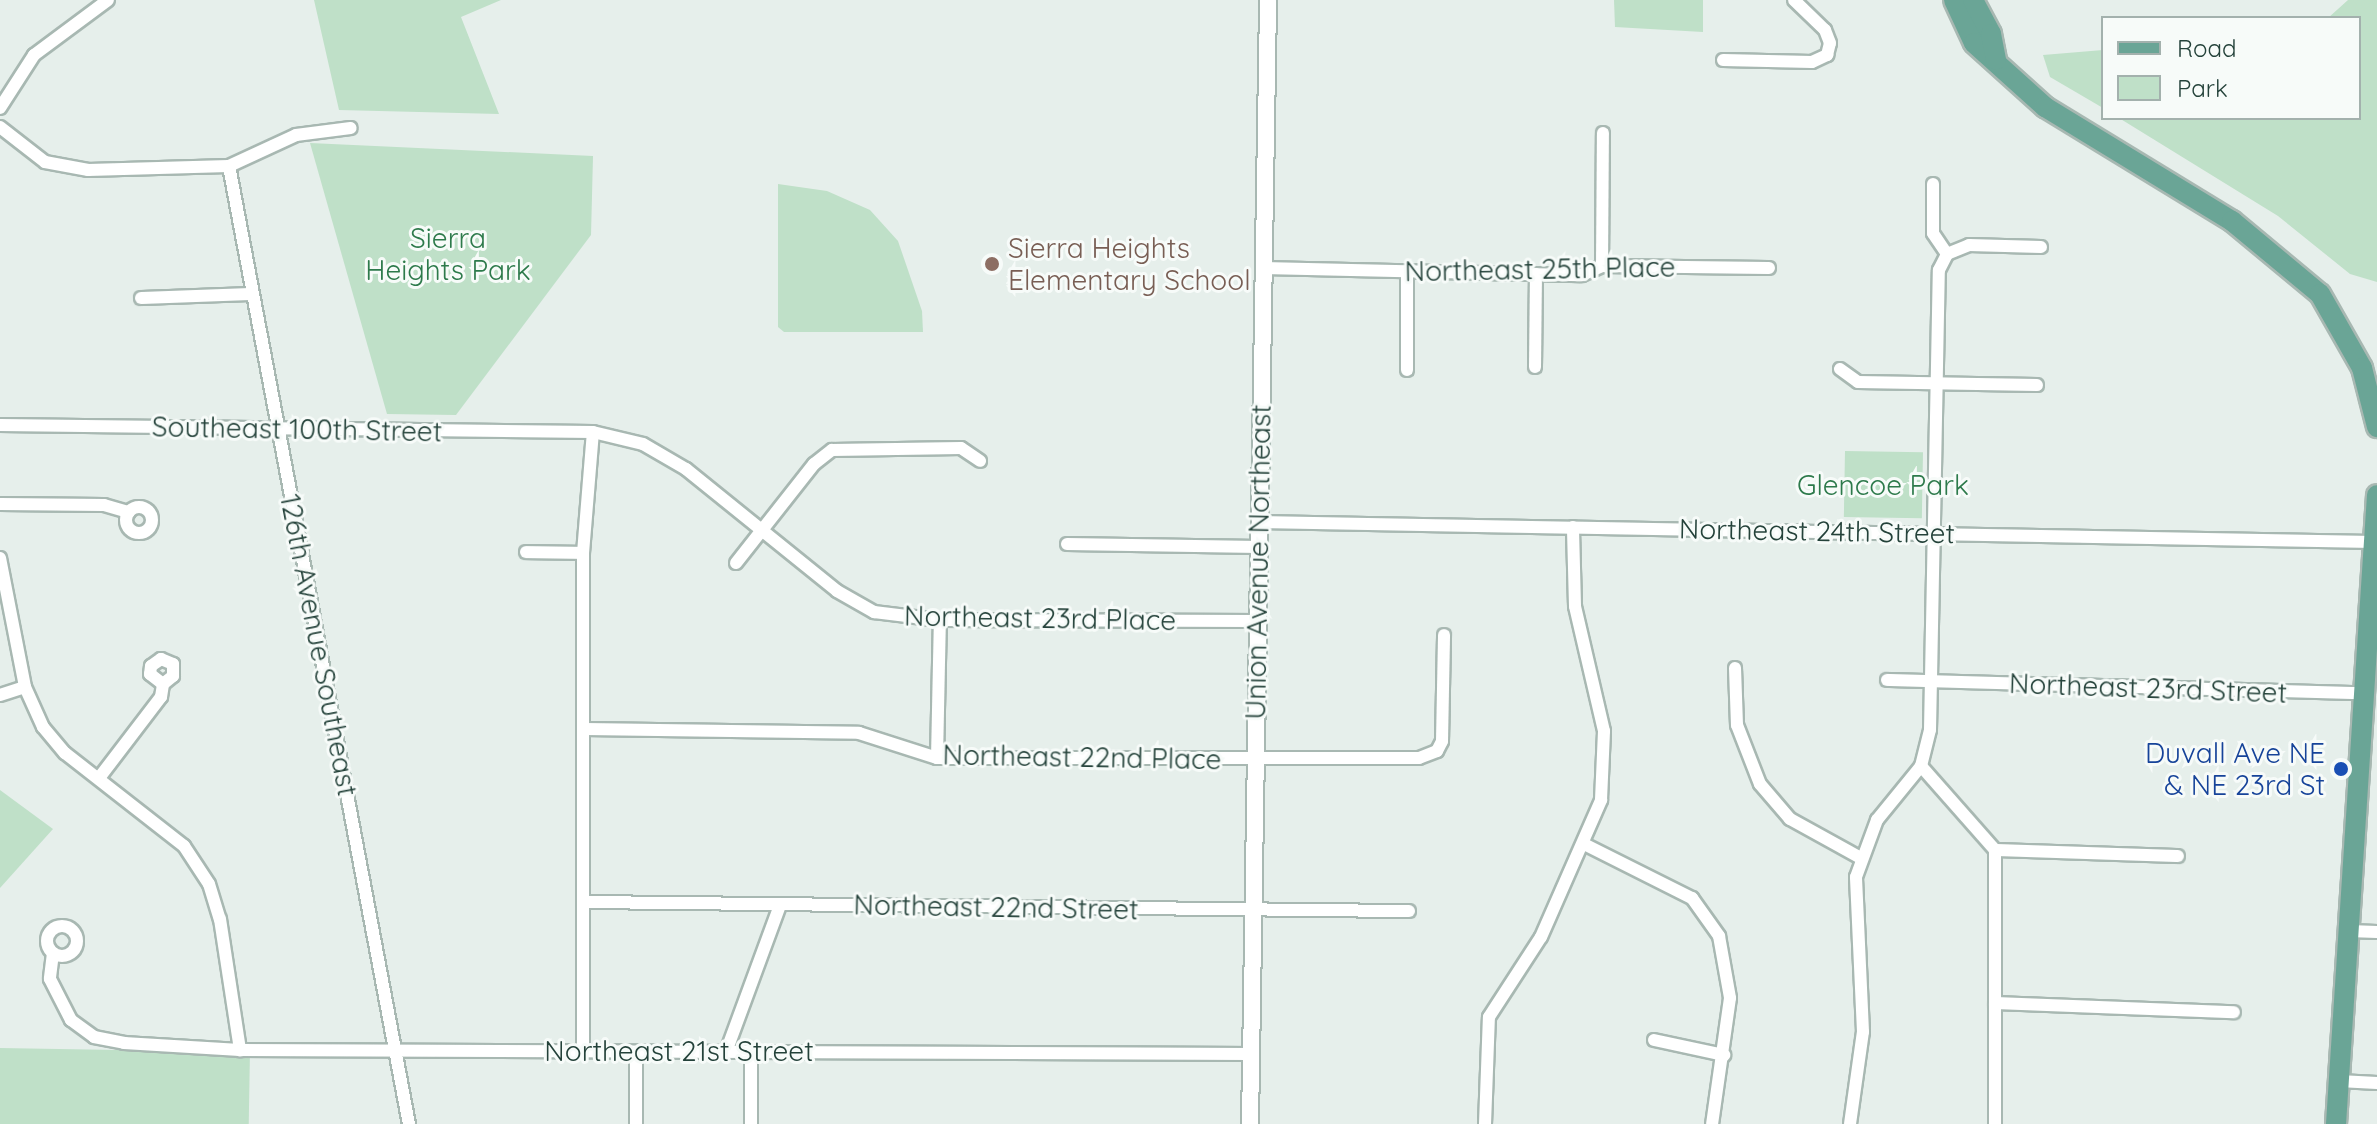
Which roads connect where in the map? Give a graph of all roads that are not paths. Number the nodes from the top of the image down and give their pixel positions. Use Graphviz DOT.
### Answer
graph roads {
  1 [pos="108,0"];
  2 [pos="1268,0"];
  3 [pos="1794,0"];
  4 [pos="1954,0"];
  5 [pos="1973,0"];
  6 [pos="1723,60"];
  7 [pos="1996,60"];
  8 [pos="0,108"];
  9 [pos="0,127"];
  10 [pos="351,128"];
  11 [pos="1603,133"];
  12 [pos="229,166"];
  13 [pos="1933,184"];
  14 [pos="2041,247"];
  15 [pos="1947,254"];
  16 [pos="1602,266"];
  17 [pos="1263,268"];
  18 [pos="1769,268"];
  19 [pos="1407,272"];
  20 [pos="1536,274"];
  21 [pos="251,294"];
  22 [pos="141,298"];
  23 [pos="1535,367"];
  24 [pos="1840,369"];
  25 [pos="1407,370"];
  26 [pos="1937,384"];
  27 [pos="2037,385"];
  28 [pos="0,425"];
  29 [pos="2377,427"];
  30 [pos="278,430"];
  31 [pos="593,432"];
  32 [pos="980,461"];
  33 [pos="2377,495"];
  34 [pos="0,504"];
  35 [pos="129,512"];
  36 [pos="1259,522"];
  37 [pos="1573,527"];
  38 [pos="762,530"];
  39 [pos="1935,532"];
  40 [pos="2374,542"];
  41 [pos="1067,544"];
  42 [pos="1259,547"];
  43 [pos="526,552"];
  44 [pos="583,553"];
  45 [pos="0,558"];
  46 [pos="736,563"];
  47 [pos="940,620"];
  48 [pos="1257,621"];
  49 [pos="2373,625"];
  50 [pos="1444,635"];
  51 [pos="1735,668"];
  52 [pos="1887,680"];
  53 [pos="1933,682"];
  54 [pos="163,684"];
  55 [pos="25,687"];
  56 [pos="2364,693"];
  57 [pos="0,695"];
  58 [pos="585,729"];
  59 [pos="2369,731"];
  60 [pos="937,758"];
  61 [pos="1254,758"];
  62 [pos="1921,766"];
  63 [pos="99,778"];
  64 [pos="1586,845"];
  65 [pos="1995,850"];
  66 [pos="2178,856"];
  67 [pos="1861,858"];
  68 [pos="584,902"];
  69 [pos="780,905"];
  70 [pos="1252,910"];
  71 [pos="1409,911"];
  72 [pos="2349,931"];
  73 [pos="2377,932"];
  74 [pos="53,953"];
  75 [pos="1995,1003"];
  76 [pos="2234,1012"];
  77 [pos="1654,1040"];
  78 [pos="240,1050"];
  79 [pos="397,1050"];
  80 [pos="583,1051"];
  81 [pos="636,1052"];
  82 [pos="726,1052"];
  83 [pos="751,1052"];
  84 [pos="1250,1054"];
  85 [pos="1724,1055"];
  86 [pos="2339,1081"];
  87 [pos="2377,1083"];
  88 [pos="409,1124"];
  89 [pos="636,1124"];
  90 [pos="751,1124"];
  91 [pos="1250,1124"];
  92 [pos="1485,1124"];
  93 [pos="1712,1124"];
  94 [pos="1850,1124"];
  95 [pos="1995,1124"];
  96 [pos="2336,1124"];
  1 -- 8 [label="street"];
  2 -- 17 [label="street, Union Avenue Northeast"];
  3 -- 6 [label="street"];
  4 -- 7 [label="main road"];
  5 -- 7 [label="main road"];
  7 -- 29 [label="main road"];
  9 -- 12 [label="street"];
  10 -- 12 [label="street"];
  11 -- 16 [label="street"];
  12 -- 21 [label="street, 126th Avenue Southeast"];
  13 -- 15 [label="street"];
  14 -- 15 [label="street"];
  15 -- 26 [label="street"];
  16 -- 18 [label="street, Northeast 25th Place"];
  16 -- 20 [label="street, Northeast 25th Place"];
  17 -- 19 [label="street, Northeast 25th Place"];
  17 -- 36 [label="street, Union Avenue Northeast"];
  19 -- 20 [label="street, Northeast 25th Place"];
  19 -- 25 [label="street"];
  20 -- 23 [label="street"];
  21 -- 22 [label="street"];
  21 -- 30 [label="street, 126th Avenue Southeast"];
  24 -- 26 [label="street"];
  26 -- 27 [label="street"];
  26 -- 39 [label="street"];
  28 -- 30 [label="street, Southeast 100th Street"];
  30 -- 31 [label="street, Southeast 100th Street"];
  30 -- 79 [label="street, 126th Avenue Southeast"];
  31 -- 38 [label="street, Northeast 23rd Place"];
  31 -- 44 [label="street"];
  32 -- 38 [label="street"];
  33 -- 40 [label="main road"];
  34 -- 35 [label="street"];
  36 -- 37 [label="street, Northeast 24th Street"];
  36 -- 42 [label="street, Union Avenue Northeast"];
  37 -- 39 [label="street, Northeast 24th Street"];
  37 -- 64 [label="street"];
  38 -- 46 [label="street"];
  38 -- 47 [label="street, Northeast 23rd Place"];
  39 -- 40 [label="street, Northeast 24th Street"];
  39 -- 53 [label="street"];
  40 -- 49 [label="main road"];
  41 -- 42 [label="street"];
  42 -- 48 [label="street, Union Avenue Northeast"];
  43 -- 44 [label="street"];
  44 -- 58 [label="street"];
  45 -- 55 [label="street"];
  47 -- 48 [label="street, Northeast 23rd Place"];
  47 -- 60 [label="street"];
  48 -- 61 [label="street, Union Avenue Northeast"];
  49 -- 56 [label="main road"];
  50 -- 61 [label="street, Northeast 22nd Place"];
  51 -- 67 [label="street"];
  52 -- 53 [label="street, Northeast 23rd Street"];
  53 -- 56 [label="street, Northeast 23rd Street"];
  53 -- 62 [label="street"];
  54 -- 63 [label="street"];
  55 -- 57 [label="street"];
  55 -- 63 [label="street"];
  56 -- 59 [label="main road"];
  58 -- 60 [label="street, Northeast 22nd Place"];
  58 -- 68 [label="street"];
  59 -- 72 [label="main road"];
  60 -- 61 [label="street, Northeast 22nd Place"];
  61 -- 70 [label="street, Union Avenue Northeast"];
  62 -- 65 [label="street"];
  62 -- 67 [label="street"];
  63 -- 78 [label="street"];
  64 -- 85 [label="street"];
  64 -- 92 [label="street"];
  65 -- 66 [label="street"];
  65 -- 75 [label="street"];
  67 -- 94 [label="street"];
  68 -- 69 [label="street, Northeast 22nd Street"];
  68 -- 80 [label="street"];
  69 -- 70 [label="street, Northeast 22nd Street"];
  69 -- 82 [label="street"];
  70 -- 71 [label="street, Northeast 22nd Street"];
  70 -- 84 [label="street, Union Avenue Northeast"];
  72 -- 73 [label="street"];
  72 -- 86 [label="main road"];
  74 -- 78 [label="street, Northeast 21st Street"];
  75 -- 76 [label="street"];
  75 -- 95 [label="street"];
  77 -- 85 [label="street"];
  78 -- 79 [label="street, Northeast 21st Street"];
  79 -- 80 [label="street, Northeast 21st Street"];
  79 -- 88 [label="street, 126th Avenue Southeast"];
  80 -- 81 [label="street, Northeast 21st Street"];
  81 -- 82 [label="street, Northeast 21st Street"];
  81 -- 89 [label="street"];
  82 -- 83 [label="street, Northeast 21st Street"];
  83 -- 84 [label="street, Northeast 21st Street"];
  83 -- 90 [label="street"];
  84 -- 91 [label="street, Union Avenue Northeast"];
  85 -- 93 [label="street"];
  86 -- 87 [label="street"];
  86 -- 96 [label="main road"];
}
